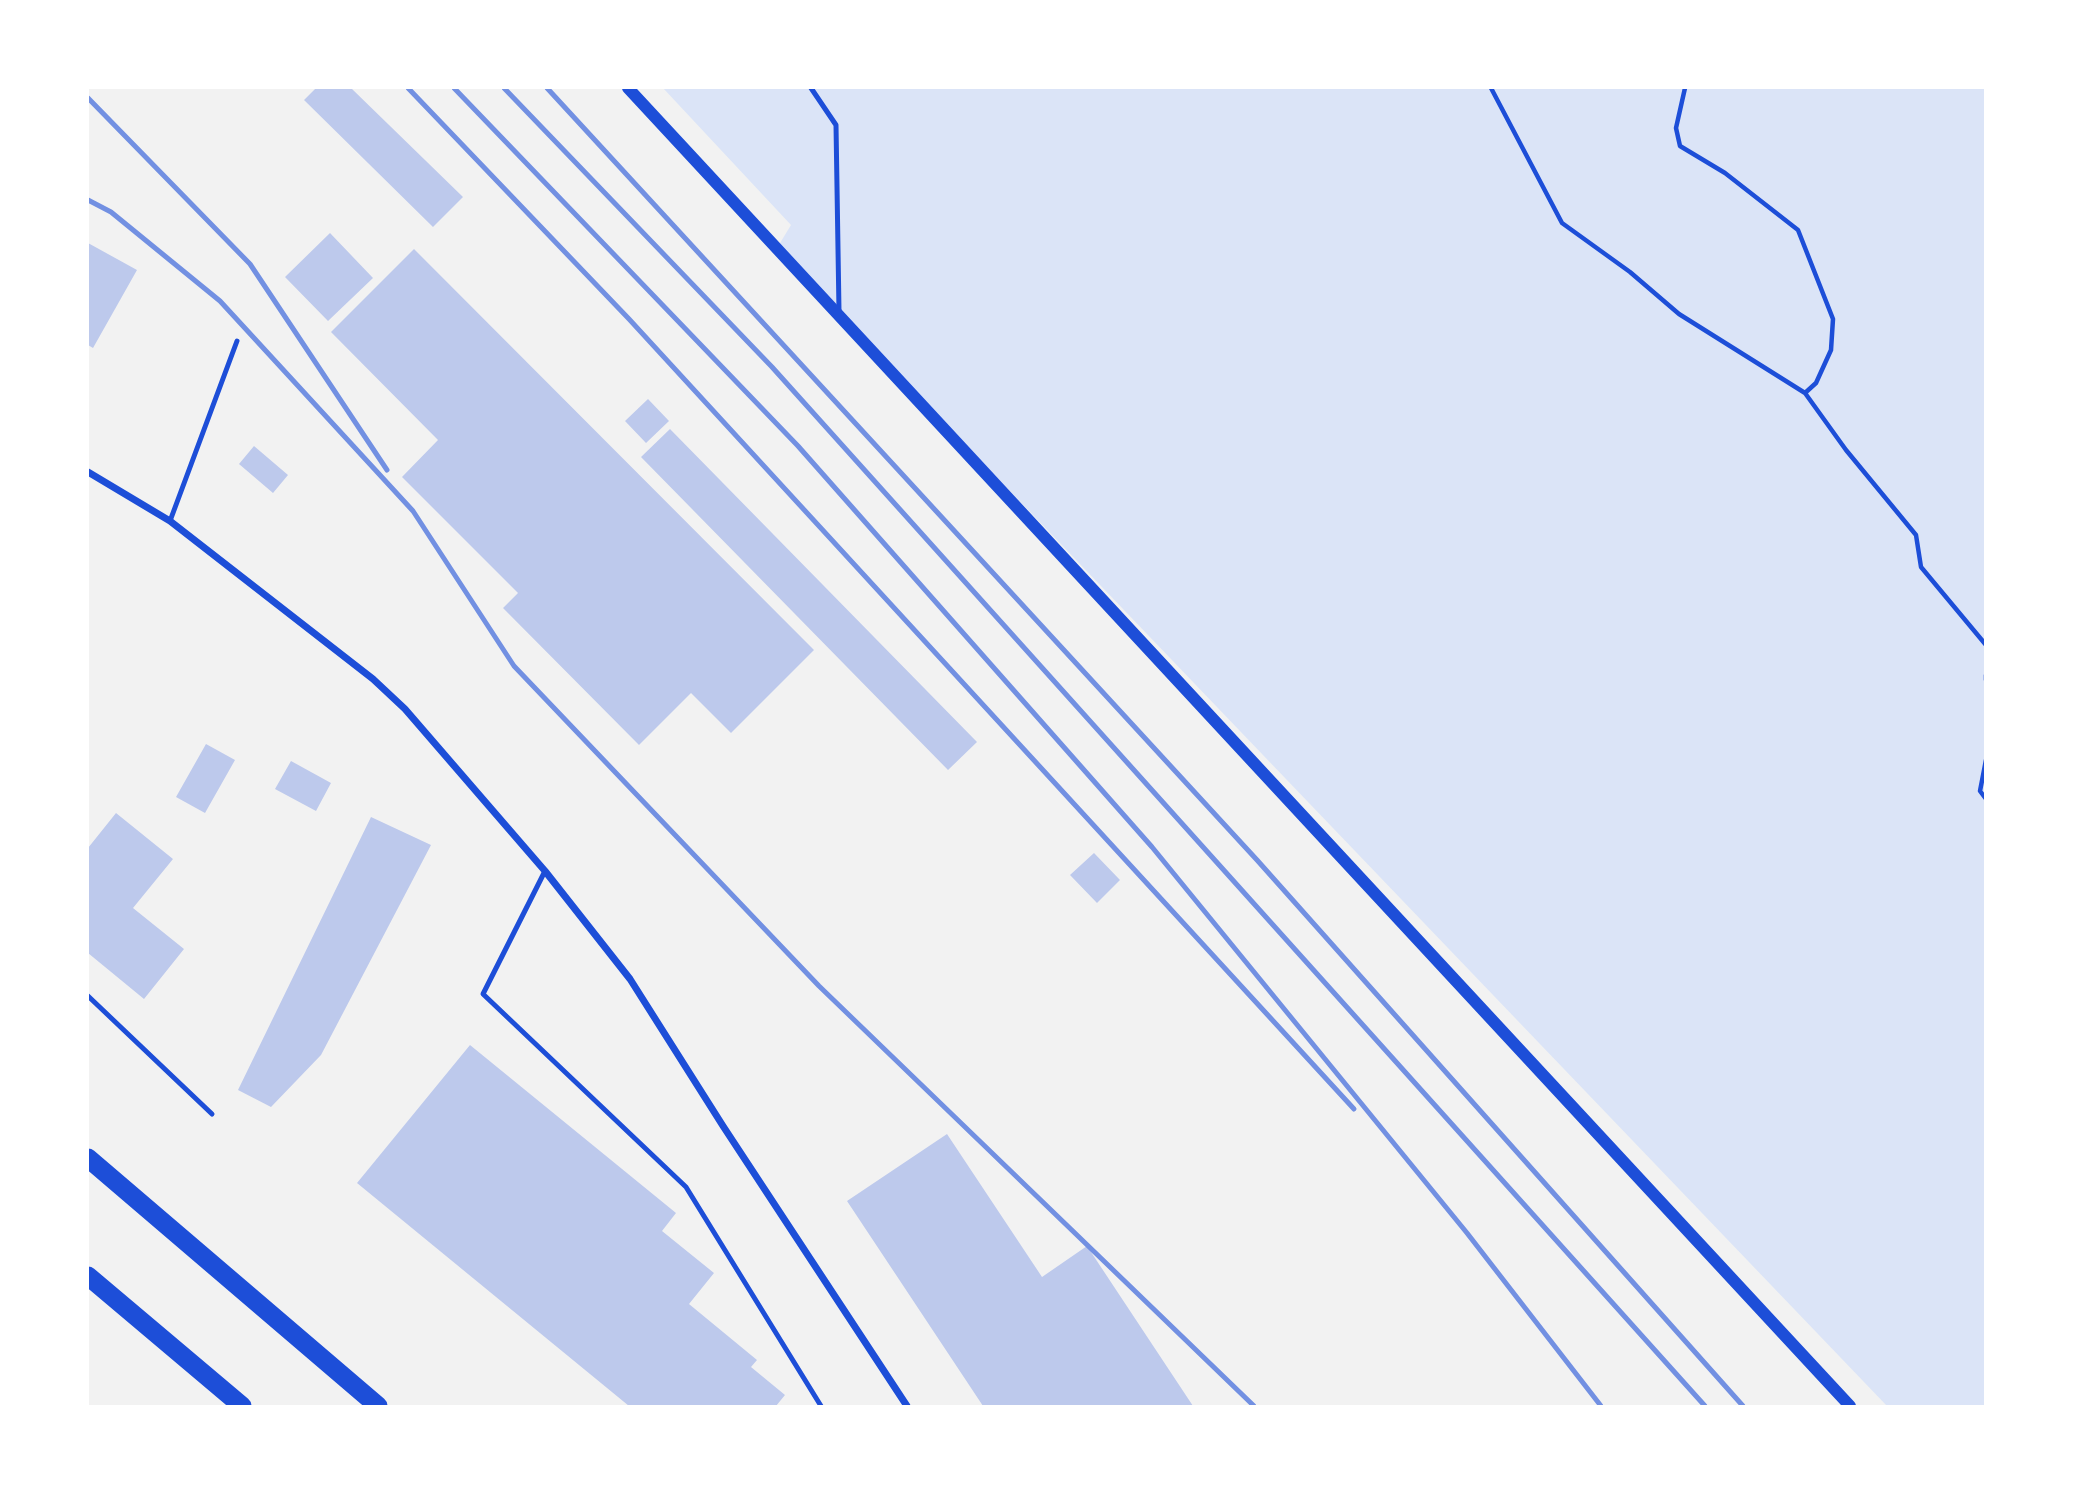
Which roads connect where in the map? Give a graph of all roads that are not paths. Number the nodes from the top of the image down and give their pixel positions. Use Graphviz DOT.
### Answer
graph roads {
  1 [pos="628,88"];
  2 [pos="811,88"];
  3 [pos="839,316"];
  4 [pos="237,341"];
  5 [pos="88,472"];
  6 [pos="170,521"];
  7 [pos="545,871"];
  8 [pos="88,996"];
  9 [pos="212,1114"];
  10 [pos="88,1158"];
  11 [pos="88,1276"];
  12 [pos="242,1406"];
  13 [pos="378,1406"];
  14 [pos="821,1406"];
  15 [pos="907,1406"];
  16 [pos="1850,1406"];
  1 -- 3 [label="street"];
  2 -- 3 [label="lane"];
  3 -- 16 [label="street"];
  4 -- 6 [label="lane"];
  5 -- 6 [label="street"];
  6 -- 7 [label="street"];
  7 -- 14 [label="lane"];
  7 -- 15 [label="street"];
  8 -- 9 [label="lane"];
  10 -- 13 [label="highway"];
  11 -- 12 [label="highway"];
}
